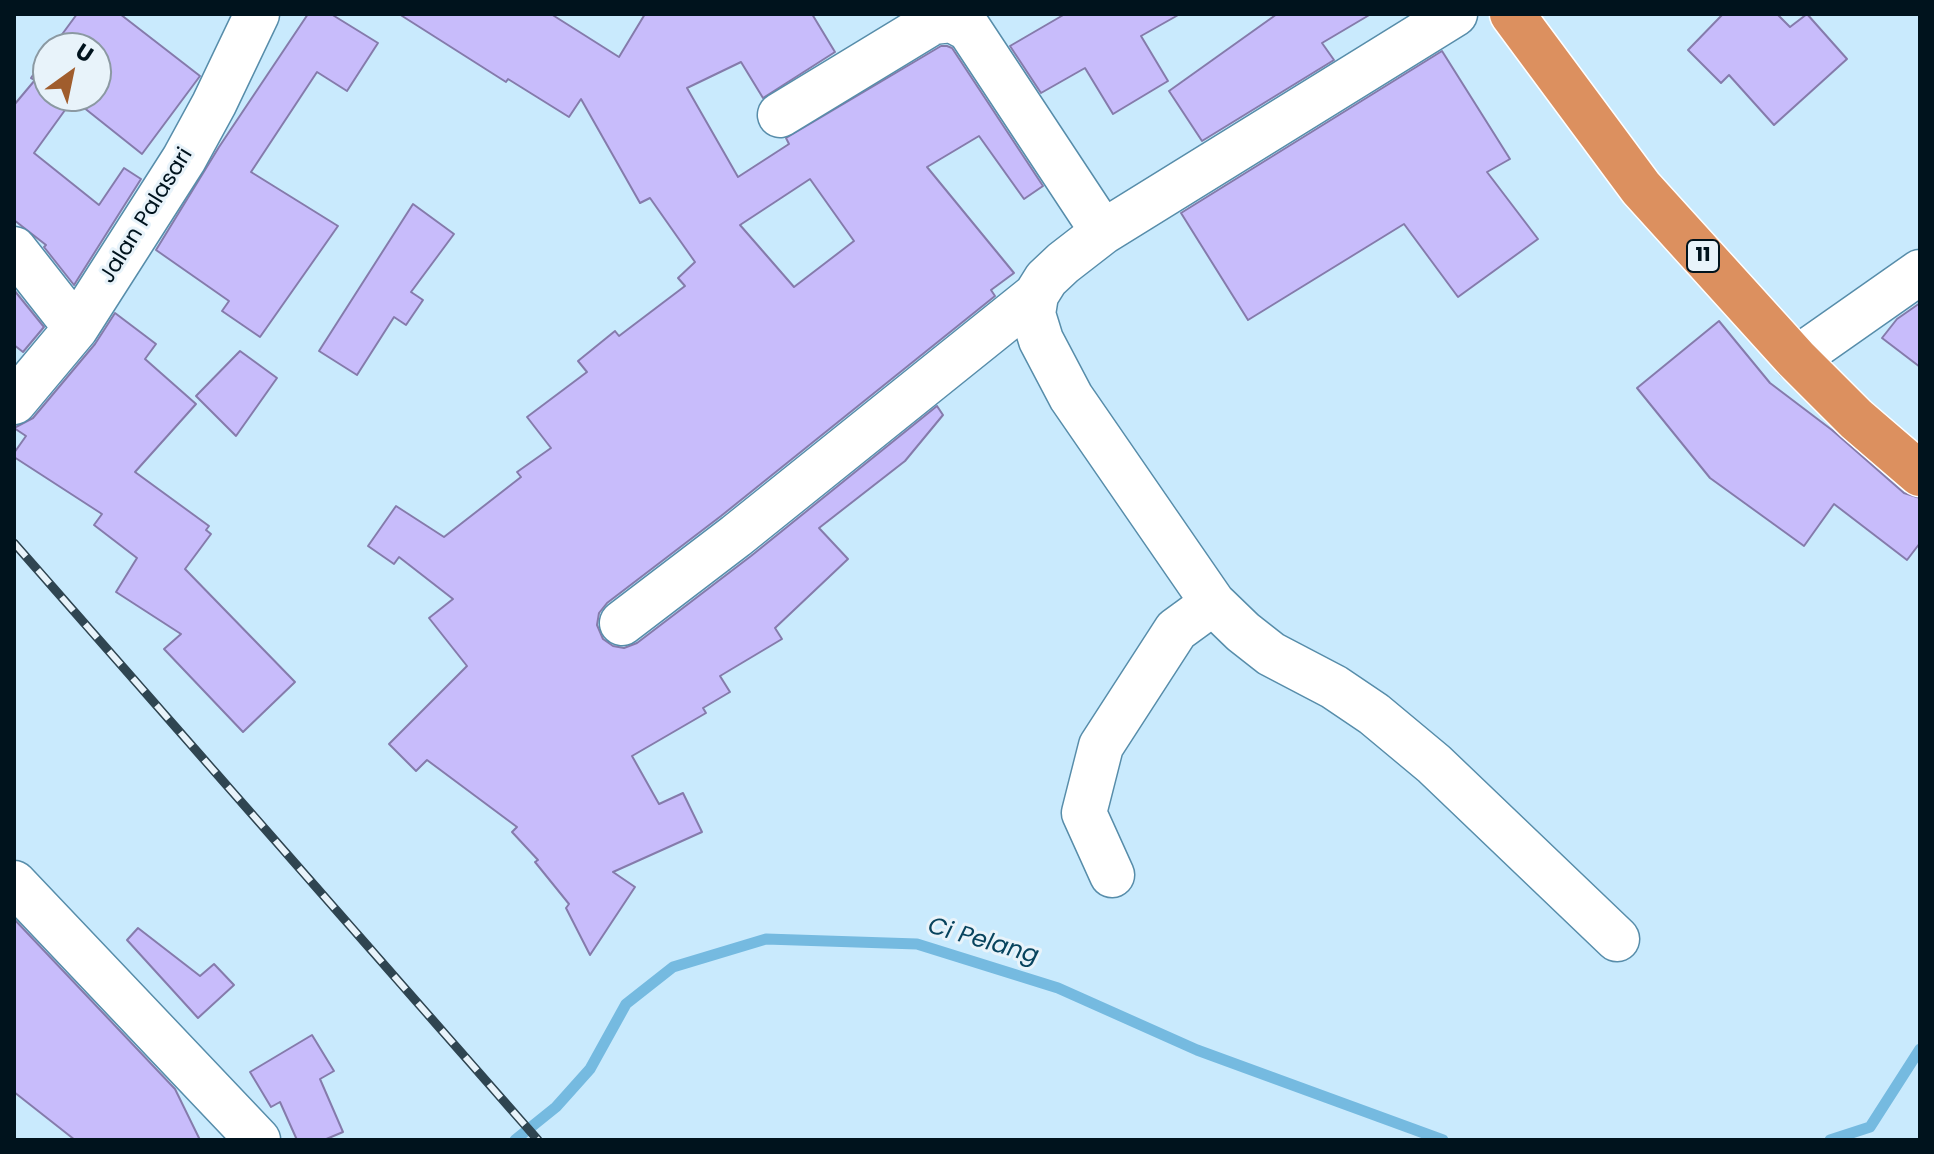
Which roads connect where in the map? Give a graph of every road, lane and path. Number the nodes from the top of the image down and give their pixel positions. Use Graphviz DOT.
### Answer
graph roads {
  1 [pos="257,14"];
  2 [pos="1455,14"];
  3 [pos="1512,14"];
  4 [pos="780,115"];
  5 [pos="1103,232"];
  6 [pos="14,249"];
  7 [pos="1920,272"];
  8 [pos="1036,295"];
  9 [pos="76,328"];
  10 [pos="1796,359"];
  11 [pos="14,402"];
  12 [pos="1920,474"];
  13 [pos="1213,603"];
  14 [pos="622,623"];
  15 [pos="1112,875"];
  16 [pos="14,883"];
  17 [pos="1617,939"];
  18 [pos="258,1140"];
  1 -- 9 [label="street, Jalan Palasari"];
  2 -- 5 [label="street"];
  3 -- 10 [label="highway, 11"];
  4 -- 5 [label="street"];
  5 -- 8 [label="street"];
  6 -- 9 [label="street"];
  7 -- 10 [label="street"];
  8 -- 13 [label="street"];
  8 -- 14 [label="street"];
  9 -- 11 [label="street, Jalan Palasari"];
  10 -- 12 [label="highway, 11"];
  13 -- 15 [label="street"];
  13 -- 17 [label="street"];
  16 -- 18 [label="street"];
}
